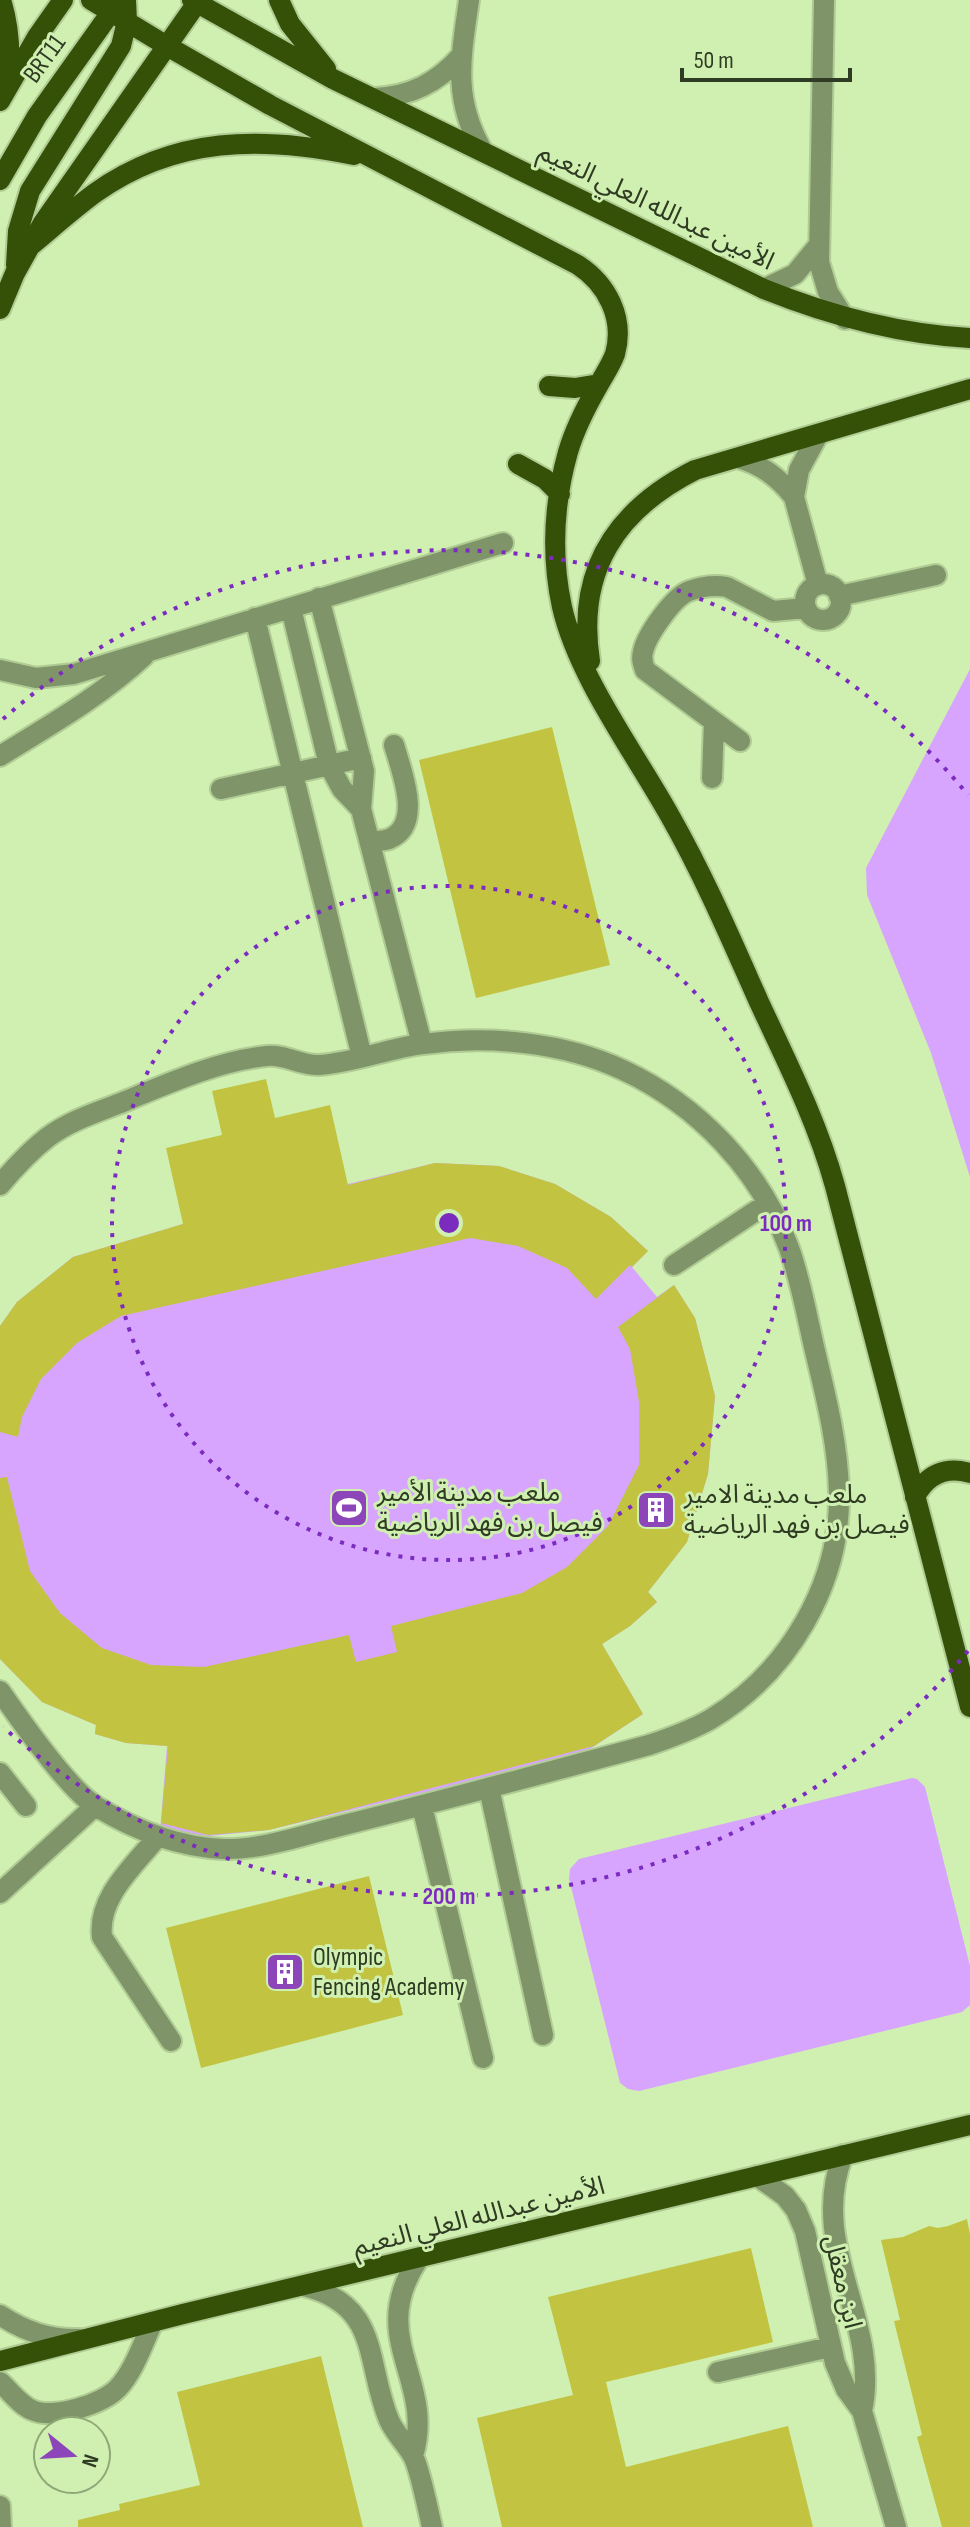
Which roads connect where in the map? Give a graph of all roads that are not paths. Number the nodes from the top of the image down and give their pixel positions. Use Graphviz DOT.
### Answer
graph roads {
  1 [pos="1,0"];
  2 [pos="63,0"];
  3 [pos="91,0"];
  4 [pos="279,0"];
  5 [pos="469,0"];
  6 [pos="824,0"];
  7 [pos="196,1"];
  8 [pos="121,8"];
  9 [pos="167,46"];
  10 [pos="461,56"];
  11 [pos="333,79"];
  12 [pos="4,94"];
  13 [pos="375,98"];
  14 [pos="482,150"];
  15 [pos="376,160"];
  16 [pos="0,180"];
  17 [pos="818,246"];
  18 [pos="29,247"];
  19 [pos="15,273"];
  20 [pos="764,289"];
  21 [pos="0,309"];
  22 [pos="845,319"];
  23 [pos="970,338"];
  24 [pos="599,384"];
  25 [pos="549,386"];
  26 [pos="970,389"];
  27 [pos="818,435"];
  28 [pos="738,458"];
  29 [pos="518,464"];
  30 [pos="560,494"];
  31 [pos="794,497"];
  32 [pos="503,543"];
  33 [pos="936,575"];
  34 [pos="818,585"];
  35 [pos="839,596"];
  36 [pos="319,598"];
  37 [pos="291,608"];
  38 [pos="806,608"];
  39 [pos="255,618"];
  40 [pos="147,653"];
  41 [pos="0,670"];
  42 [pos="596,689"];
  43 [pos="714,722"];
  44 [pos="740,741"];
  45 [pos="394,745"];
  46 [pos="0,756"];
  47 [pos="361,758"];
  48 [pos="329,765"];
  49 [pos="293,773"];
  50 [pos="712,778"];
  51 [pos="221,789"];
  52 [pos="361,809"];
  53 [pos="370,842"];
  54 [pos="422,1044"];
  55 [pos="362,1057"];
  56 [pos="0,1185"];
  57 [pos="768,1203"];
  58 [pos="674,1265"];
  59 [pos="970,1473"];
  60 [pos="915,1497"];
  61 [pos="0,1691"];
  62 [pos="970,1707"];
  63 [pos="0,1773"];
  64 [pos="489,1788"];
  65 [pos="26,1806"];
  66 [pos="95,1806"];
  67 [pos="422,1806"];
  68 [pos="158,1836"];
  69 [pos="0,1893"];
  70 [pos="543,2035"];
  71 [pos="171,2041"];
  72 [pos="483,2058"];
  73 [pos="970,2125"];
  74 [pos="843,2155"];
  75 [pos="757,2176"];
  76 [pos="833,2227"];
  77 [pos="805,2231"];
  78 [pos="419,2258"];
  79 [pos="841,2265"];
  80 [pos="814,2270"];
  81 [pos="304,2286"];
  82 [pos="0,2315"];
  83 [pos="153,2322"];
  84 [pos="90,2338"];
  85 [pos="400,2341"];
  86 [pos="830,2347"];
  87 [pos="371,2349"];
  88 [pos="0,2361"];
  89 [pos="718,2372"];
  90 [pos="0,2382"];
  91 [pos="862,2411"];
  92 [pos="413,2456"];
  93 [pos="0,2506"];
  94 [pos="1,2527"];
  95 [pos="432,2527"];
  96 [pos="896,2527"];
  1 -- 12 [label="main road"];
  2 -- 12 [label="main road"];
  3 -- 8 [label="main road"];
  4 -- 11 [label="main road"];
  5 -- 10 [label="street"];
  6 -- 17 [label="street"];
  7 -- 9 [label="main road"];
  7 -- 11 [label="main road, الأمين عبدالله العلي النعيم"];
  8 -- 9 [label="main road"];
  8 -- 16 [label="main road, BRT11"];
  8 -- 19 [label="main road"];
  9 -- 15 [label="main road"];
  9 -- 18 [label="main road"];
  10 -- 13 [label="street"];
  10 -- 14 [label="street"];
  11 -- 13 [label="main road, الأمين عبدالله العلي النعيم"];
  13 -- 14 [label="main road, الأمين عبدالله العلي النعيم"];
  14 -- 20 [label="main road, الأمين عبدالله العلي النعيم"];
  15 -- 18 [label="main road"];
  15 -- 24 [label="main road"];
  17 -- 20 [label="street"];
  17 -- 22 [label="street"];
  18 -- 19 [label="main road"];
  19 -- 21 [label="main road"];
  20 -- 22 [label="main road, الأمين عبدالله العلي النعيم"];
  22 -- 23 [label="main road, الأمين عبدالله العلي النعيم"];
  24 -- 25 [label="main road"];
  24 -- 30 [label="main road"];
  26 -- 27 [label="main road"];
  27 -- 28 [label="main road"];
  27 -- 31 [label="street"];
  28 -- 31 [label="street"];
  28 -- 42 [label="main road"];
  29 -- 30 [label="main road"];
  30 -- 42 [label="main road"];
  31 -- 34 [label="street"];
  32 -- 36 [label="street"];
  33 -- 35 [label="street"];
  34 -- 35 [label="street"];
  34 -- 38 [label="street"];
  35 -- 38 [label="street"];
  36 -- 37 [label="street"];
  36 -- 47 [label="street"];
  37 -- 39 [label="street"];
  37 -- 48 [label="street"];
  38 -- 43 [label="street"];
  39 -- 40 [label="street"];
  39 -- 49 [label="street"];
  40 -- 41 [label="street"];
  40 -- 46 [label="street"];
  42 -- 60 [label="main road"];
  43 -- 44 [label="street"];
  43 -- 50 [label="street"];
  45 -- 53 [label="street"];
  47 -- 48 [label="street"];
  47 -- 52 [label="street"];
  48 -- 49 [label="street"];
  48 -- 52 [label="street"];
  49 -- 51 [label="street"];
  49 -- 55 [label="street"];
  52 -- 53 [label="street"];
  53 -- 54 [label="street"];
  54 -- 55 [label="street"];
  54 -- 57 [label="street"];
  55 -- 56 [label="street"];
  57 -- 58 [label="street"];
  57 -- 64 [label="street"];
  59 -- 60 [label="main road"];
  60 -- 62 [label="main road"];
  61 -- 66 [label="street"];
  63 -- 65 [label="street"];
  64 -- 67 [label="street"];
  64 -- 70 [label="street"];
  66 -- 68 [label="street"];
  66 -- 69 [label="street"];
  67 -- 68 [label="street"];
  67 -- 72 [label="street"];
  68 -- 71 [label="street"];
  73 -- 74 [label="main road, الأمين عبدالله العلي النعيم"];
  74 -- 75 [label="main road, الأمين عبدالله العلي النعيم"];
  74 -- 76 [label="street, ابن معقل"];
  75 -- 77 [label="street, ابن معقل"];
  75 -- 78 [label="main road, الأمين عبدالله العلي النعيم"];
  76 -- 77 [label="street"];
  76 -- 79 [label="street, ابن معقل"];
  77 -- 80 [label="street, ابن معقل"];
  78 -- 81 [label="main road, الأمين عبدالله العلي النعيم"];
  78 -- 85 [label="street"];
  79 -- 80 [label="street"];
  79 -- 91 [label="street, ابن معقل"];
  80 -- 86 [label="street, ابن معقل"];
  81 -- 83 [label="main road, الأمين عبدالله العلي النعيم"];
  81 -- 87 [label="street"];
  82 -- 84 [label="street"];
  83 -- 84 [label="main road, الأمين عبدالله العلي النعيم"];
  83 -- 90 [label="street"];
  84 -- 88 [label="main road, الأمين عبدالله العلي النعيم"];
  85 -- 87 [label="street"];
  85 -- 92 [label="street"];
  86 -- 89 [label="street"];
  86 -- 91 [label="street, ابن معقل"];
  87 -- 92 [label="street"];
  91 -- 96 [label="street, ابن معقل"];
  92 -- 95 [label="street"];
  93 -- 94 [label="street"];
}
